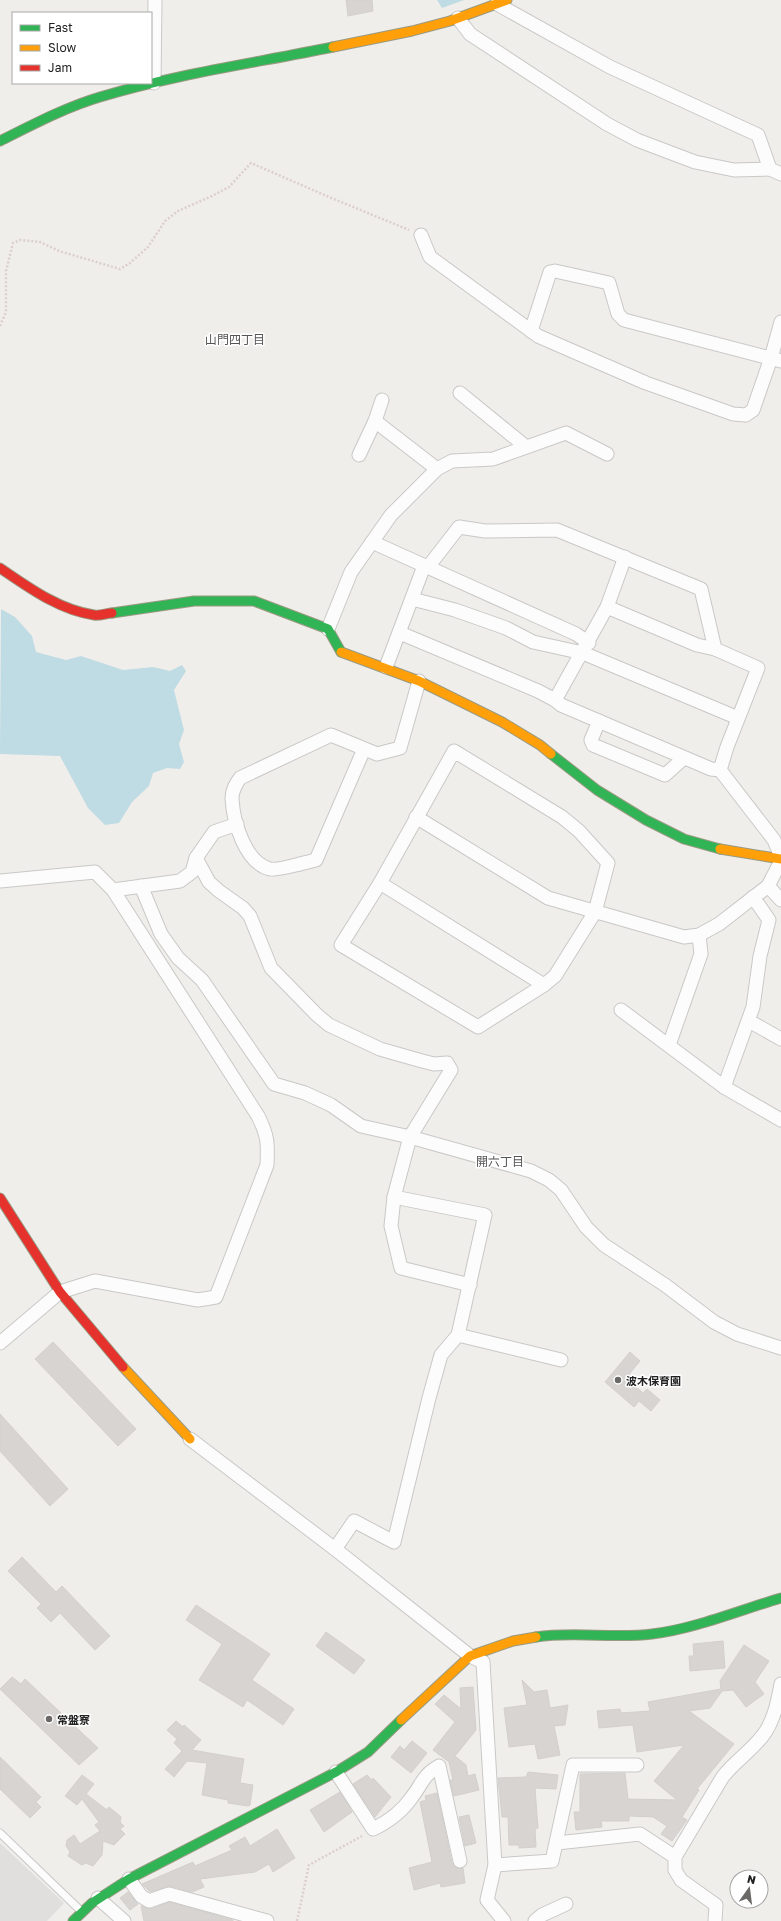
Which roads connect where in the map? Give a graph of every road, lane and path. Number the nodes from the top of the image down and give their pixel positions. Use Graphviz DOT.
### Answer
graph roads {
  1 [pos="155,0"];
  2 [pos="502,2"];
  3 [pos="458,18"];
  4 [pos="154,83"];
  5 [pos="150,84"];
  6 [pos="0,140"];
  7 [pos="776,172"];
  8 [pos="421,235"];
  9 [pos="781,322"];
  10 [pos="0,326"];
  11 [pos="531,331"];
  12 [pos="776,360"];
  13 [pos="460,393"];
  14 [pos="382,400"];
  15 [pos="375,421"];
  16 [pos="525,446"];
  17 [pos="607,454"];
  18 [pos="359,455"];
  19 [pos="437,469"];
  20 [pos="372,542"];
  21 [pos="625,557"];
  22 [pos="426,567"];
  23 [pos="0,568"];
  24 [pos="412,599"];
  25 [pos="607,607"];
  26 [pos="328,629"];
  27 [pos="400,633"];
  28 [pos="586,648"];
  29 [pos="715,650"];
  30 [pos="386,668"];
  31 [pos="419,682"];
  32 [pos="555,700"];
  33 [pos="738,718"];
  34 [pos="599,721"];
  35 [pos="364,749"];
  36 [pos="684,758"];
  37 [pos="720,770"];
  38 [pos="416,817"];
  39 [pos="237,824"];
  40 [pos="196,858"];
  41 [pos="781,859"];
  42 [pos="0,881"];
  43 [pos="380,883"];
  44 [pos="141,886"];
  45 [pos="768,886"];
  46 [pos="113,890"];
  47 [pos="753,897"];
  48 [pos="781,900"];
  49 [pos="595,912"];
  50 [pos="699,935"];
  51 [pos="544,986"];
  52 [pos="622,1010"];
  53 [pos="749,1021"];
  54 [pos="781,1039"];
  55 [pos="669,1045"];
  56 [pos="724,1087"];
  57 [pos="781,1120"];
  58 [pos="410,1137"];
  59 [pos="394,1196"];
  60 [pos="0,1198"];
  61 [pos="470,1285"];
  62 [pos="60,1292"];
  63 [pos="458,1335"];
  64 [pos="0,1343"];
  65 [pos="781,1348"];
  66 [pos="561,1360"];
  67 [pos="190,1439"];
  68 [pos="335,1549"];
  69 [pos="781,1598"];
  70 [pos="470,1656"];
  71 [pos="781,1684"];
  72 [pos="637,1765"];
  73 [pos="336,1772"];
  74 [pos="373,1829"];
  75 [pos="0,1832"];
  76 [pos="557,1843"];
  77 [pos="675,1857"];
  78 [pos="460,1861"];
  79 [pos="495,1865"];
  80 [pos="129,1879"];
  81 [pos="98,1898"];
  82 [pos="566,1904"];
  83 [pos="81,1911"];
  84 [pos="73,1921"];
  85 [pos="124,1921"];
  86 [pos="267,1921"];
  87 [pos="297,1921"];
  88 [pos="504,1921"];
  89 [pos="535,1921"];
  90 [pos="715,1921"];
  1 -- 4 [label="street"];
  2 -- 3 [label="street"];
  2 -- 7 [label="street"];
  3 -- 4 [label="street"];
  3 -- 7 [label="street"];
  5 -- 6 [label="street"];
  8 -- 10 [label="path"];
  8 -- 11 [label="street"];
  9 -- 12 [label="street"];
  11 -- 12 [label="street"];
  11 -- 12 [label="street"];
  13 -- 16 [label="street"];
  14 -- 15 [label="street"];
  15 -- 18 [label="street"];
  15 -- 19 [label="street"];
  16 -- 17 [label="street"];
  16 -- 19 [label="street"];
  19 -- 20 [label="street"];
  20 -- 22 [label="street"];
  20 -- 26 [label="street"];
  21 -- 22 [label="street"];
  21 -- 25 [label="street"];
  21 -- 29 [label="street"];
  22 -- 24 [label="street"];
  22 -- 28 [label="street"];
  23 -- 26 [label="street"];
  24 -- 27 [label="street"];
  24 -- 28 [label="street"];
  25 -- 28 [label="street"];
  25 -- 29 [label="street"];
  26 -- 30 [label="street"];
  27 -- 30 [label="street"];
  27 -- 32 [label="street"];
  28 -- 32 [label="street"];
  28 -- 33 [label="street"];
  29 -- 33 [label="street"];
  30 -- 31 [label="street"];
  31 -- 35 [label="street"];
  31 -- 41 [label="street"];
  32 -- 34 [label="street"];
  33 -- 37 [label="street"];
  34 -- 36 [label="street"];
  34 -- 36 [label="street"];
  35 -- 39 [label="street"];
  35 -- 39 [label="street"];
  36 -- 37 [label="street"];
  37 -- 41 [label="street"];
  38 -- 43 [label="street"];
  38 -- 49 [label="street"];
  38 -- 49 [label="street"];
  39 -- 40 [label="street"];
  40 -- 44 [label="street"];
  40 -- 58 [label="street"];
  41 -- 45 [label="street"];
  42 -- 46 [label="street"];
  43 -- 51 [label="street"];
  43 -- 51 [label="street"];
  44 -- 46 [label="street"];
  44 -- 58 [label="street"];
  45 -- 47 [label="street"];
  45 -- 48 [label="street"];
  46 -- 62 [label="street"];
  47 -- 50 [label="street"];
  47 -- 53 [label="street"];
  49 -- 50 [label="street"];
  49 -- 51 [label="street"];
  50 -- 55 [label="street"];
  52 -- 55 [label="street"];
  53 -- 54 [label="street"];
  53 -- 56 [label="street"];
  55 -- 56 [label="street"];
  56 -- 57 [label="street"];
  58 -- 59 [label="street"];
  58 -- 65 [label="street"];
  59 -- 61 [label="street"];
  59 -- 61 [label="street"];
  60 -- 62 [label="street"];
  61 -- 63 [label="street"];
  62 -- 64 [label="street"];
  62 -- 67 [label="street"];
  63 -- 66 [label="street"];
  63 -- 68 [label="street"];
  67 -- 68 [label="street"];
  68 -- 70 [label="street"];
  69 -- 70 [label="street"];
  70 -- 73 [label="street"];
  70 -- 79 [label="street"];
  71 -- 77 [label="street"];
  72 -- 76 [label="street"];
  73 -- 74 [label="street"];
  73 -- 80 [label="street"];
  74 -- 78 [label="street"];
  74 -- 87 [label="path"];
  75 -- 83 [label="lane"];
  76 -- 77 [label="street"];
  76 -- 79 [label="street"];
  77 -- 90 [label="street"];
  79 -- 88 [label="street"];
  80 -- 81 [label="street"];
  80 -- 86 [label="street"];
  81 -- 83 [label="street"];
  81 -- 85 [label="street"];
  82 -- 89 [label="street"];
  83 -- 84 [label="street"];
}
